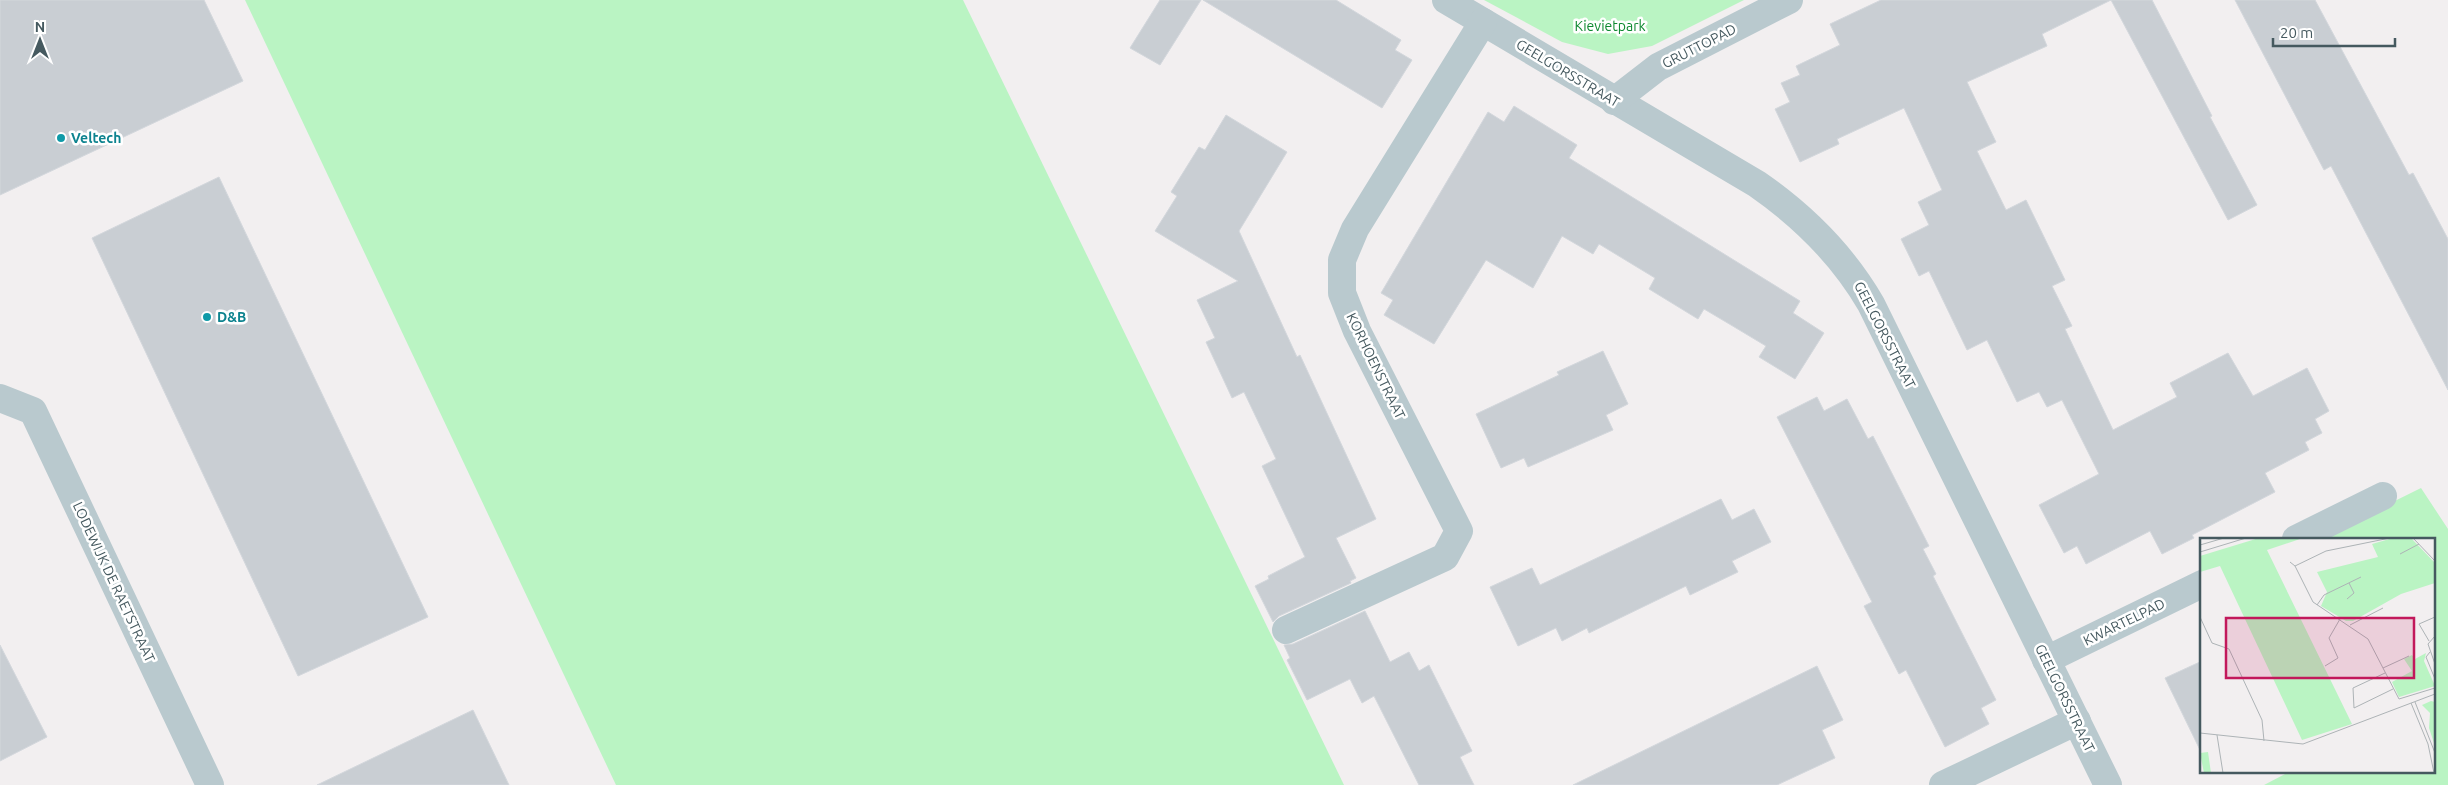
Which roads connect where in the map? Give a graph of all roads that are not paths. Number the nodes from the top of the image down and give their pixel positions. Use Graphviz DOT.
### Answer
graph roads {
  1 [pos="1446,0"];
  2 [pos="1789,0"];
  3 [pos="1483,22"];
  4 [pos="1614,101"];
  5 [pos="0,398"];
  6 [pos="2383,496"];
  7 [pos="2298,538"];
  8 [pos="2200,585"];
  9 [pos="1286,630"];
  10 [pos="2046,660"];
  11 [pos="2077,721"];
  12 [pos="210,785"];
  13 [pos="1943,785"];
  14 [pos="2108,785"];
  1 -- 3 [label="street, GEELGORSSTRAAT"];
  2 -- 4 [label="street, GRUTTOPAD"];
  3 -- 4 [label="street, GEELGORSSTRAAT"];
  3 -- 9 [label="street, KORHOENSTRAAT"];
  4 -- 10 [label="street, GEELGORSSTRAAT"];
  5 -- 12 [label="street, LODEWIJK DE RAETSTRAAT"];
  6 -- 7 [label="street"];
  8 -- 10 [label="street, KWARTELPAD"];
  10 -- 11 [label="street, GEELGORSSTRAAT"];
  11 -- 13 [label="street"];
  11 -- 14 [label="street, GEELGORSSTRAAT"];
}
